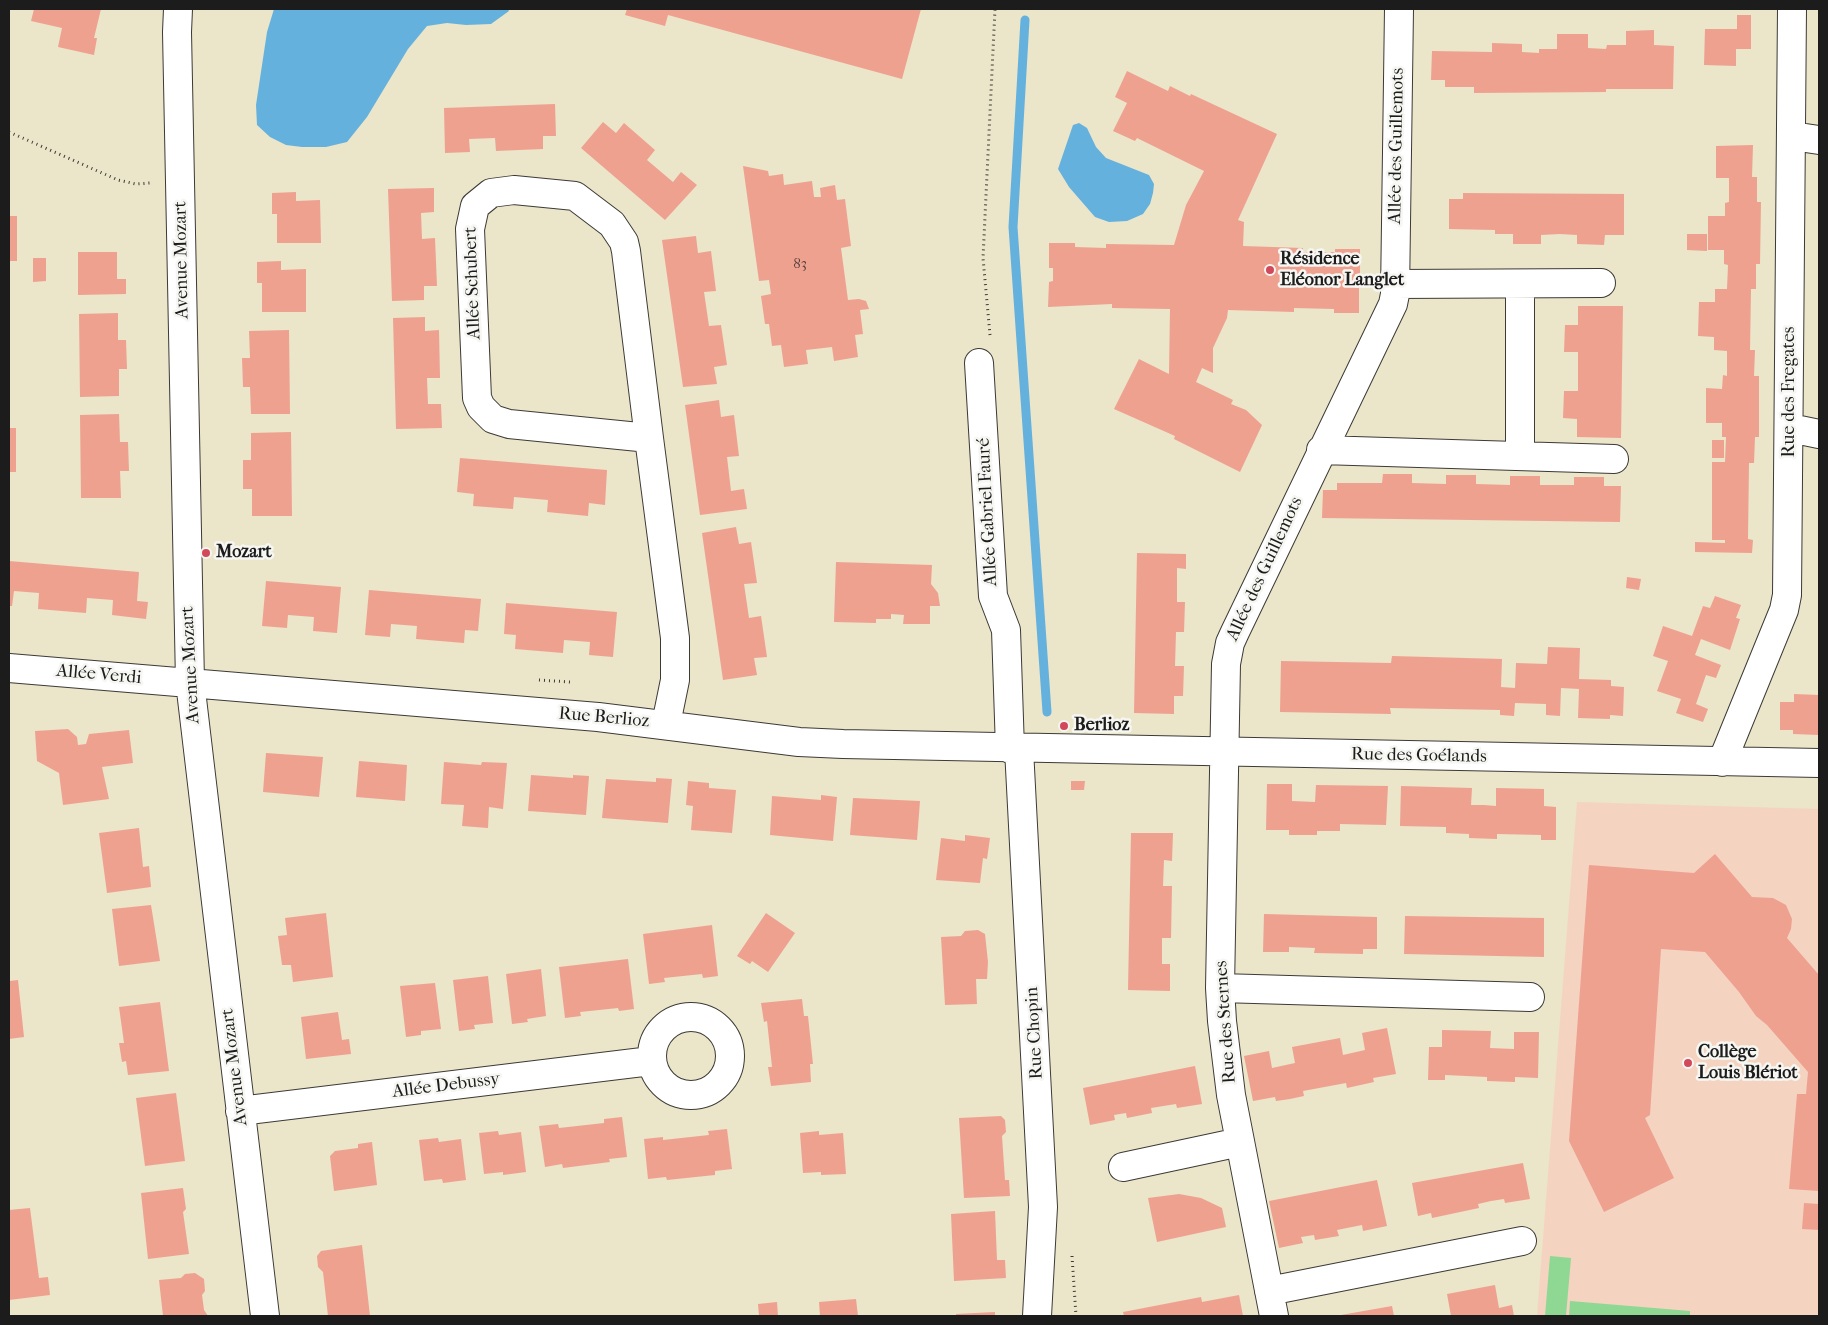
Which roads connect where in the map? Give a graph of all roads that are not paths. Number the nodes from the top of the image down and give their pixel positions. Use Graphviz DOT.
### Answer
graph roads {
  1 [pos="178,9"];
  2 [pos="1399,9"];
  3 [pos="1792,9"];
  4 [pos="1792,136"];
  5 [pos="1819,140"];
  6 [pos="1396,284"];
  7 [pos="1520,284"];
  8 [pos="1601,284"];
  9 [pos="979,363"];
  10 [pos="1790,428"];
  11 [pos="1819,434"];
  12 [pos="650,438"];
  13 [pos="1321,450"];
  14 [pos="1520,456"];
  15 [pos="1614,459"];
  16 [pos="9,668"];
  17 [pos="190,682"];
  18 [pos="666,724"];
  19 [pos="1015,749"];
  20 [pos="1224,753"];
  21 [pos="1722,762"];
  22 [pos="1819,764"];
  23 [pos="1220,988"];
  24 [pos="1530,997"];
  25 [pos="652,1061"];
  26 [pos="240,1111"];
  27 [pos="1240,1142"];
  28 [pos="1123,1167"];
  29 [pos="1522,1241"];
  30 [pos="1271,1304"];
  31 [pos="265,1316"];
  32 [pos="1038,1316"];
  1 -- 17 [label="street, Avenue Mozart"];
  2 -- 6 [label="street, Allée des Guillemots"];
  3 -- 4 [label="street, Rue des Fregates"];
  4 -- 5 [label="street"];
  4 -- 10 [label="street, Rue des Fregates"];
  6 -- 7 [label="street"];
  6 -- 13 [label="street, Allée des Guillemots"];
  7 -- 8 [label="street"];
  7 -- 14 [label="street"];
  9 -- 19 [label="street, Allée Gabriel Fauré"];
  10 -- 11 [label="street"];
  10 -- 21 [label="street, Rue des Fregates"];
  12 -- 12 [label="street, Allée Schubert"];
  12 -- 18 [label="street, Allée Schubert"];
  13 -- 14 [label="street"];
  13 -- 20 [label="street, Allée des Guillemots"];
  14 -- 15 [label="street"];
  16 -- 17 [label="street, Allée Verdi"];
  17 -- 18 [label="street, Rue Berlioz"];
  17 -- 26 [label="street, Avenue Mozart"];
  18 -- 19 [label="street, Rue Berlioz"];
  19 -- 20 [label="street, Rue des Goélands"];
  19 -- 32 [label="street, Rue Chopin"];
  20 -- 21 [label="street, Rue des Goélands"];
  20 -- 23 [label="street, Rue des Sternes"];
  21 -- 22 [label="street, Rue des Goélands"];
  23 -- 24 [label="street"];
  23 -- 27 [label="street, Rue des Sternes"];
  25 -- 26 [label="street, Allée Debussy"];
  26 -- 31 [label="street, Avenue Mozart"];
  27 -- 28 [label="street"];
  27 -- 30 [label="street, Rue des Sternes"];
  29 -- 30 [label="street"];
}
